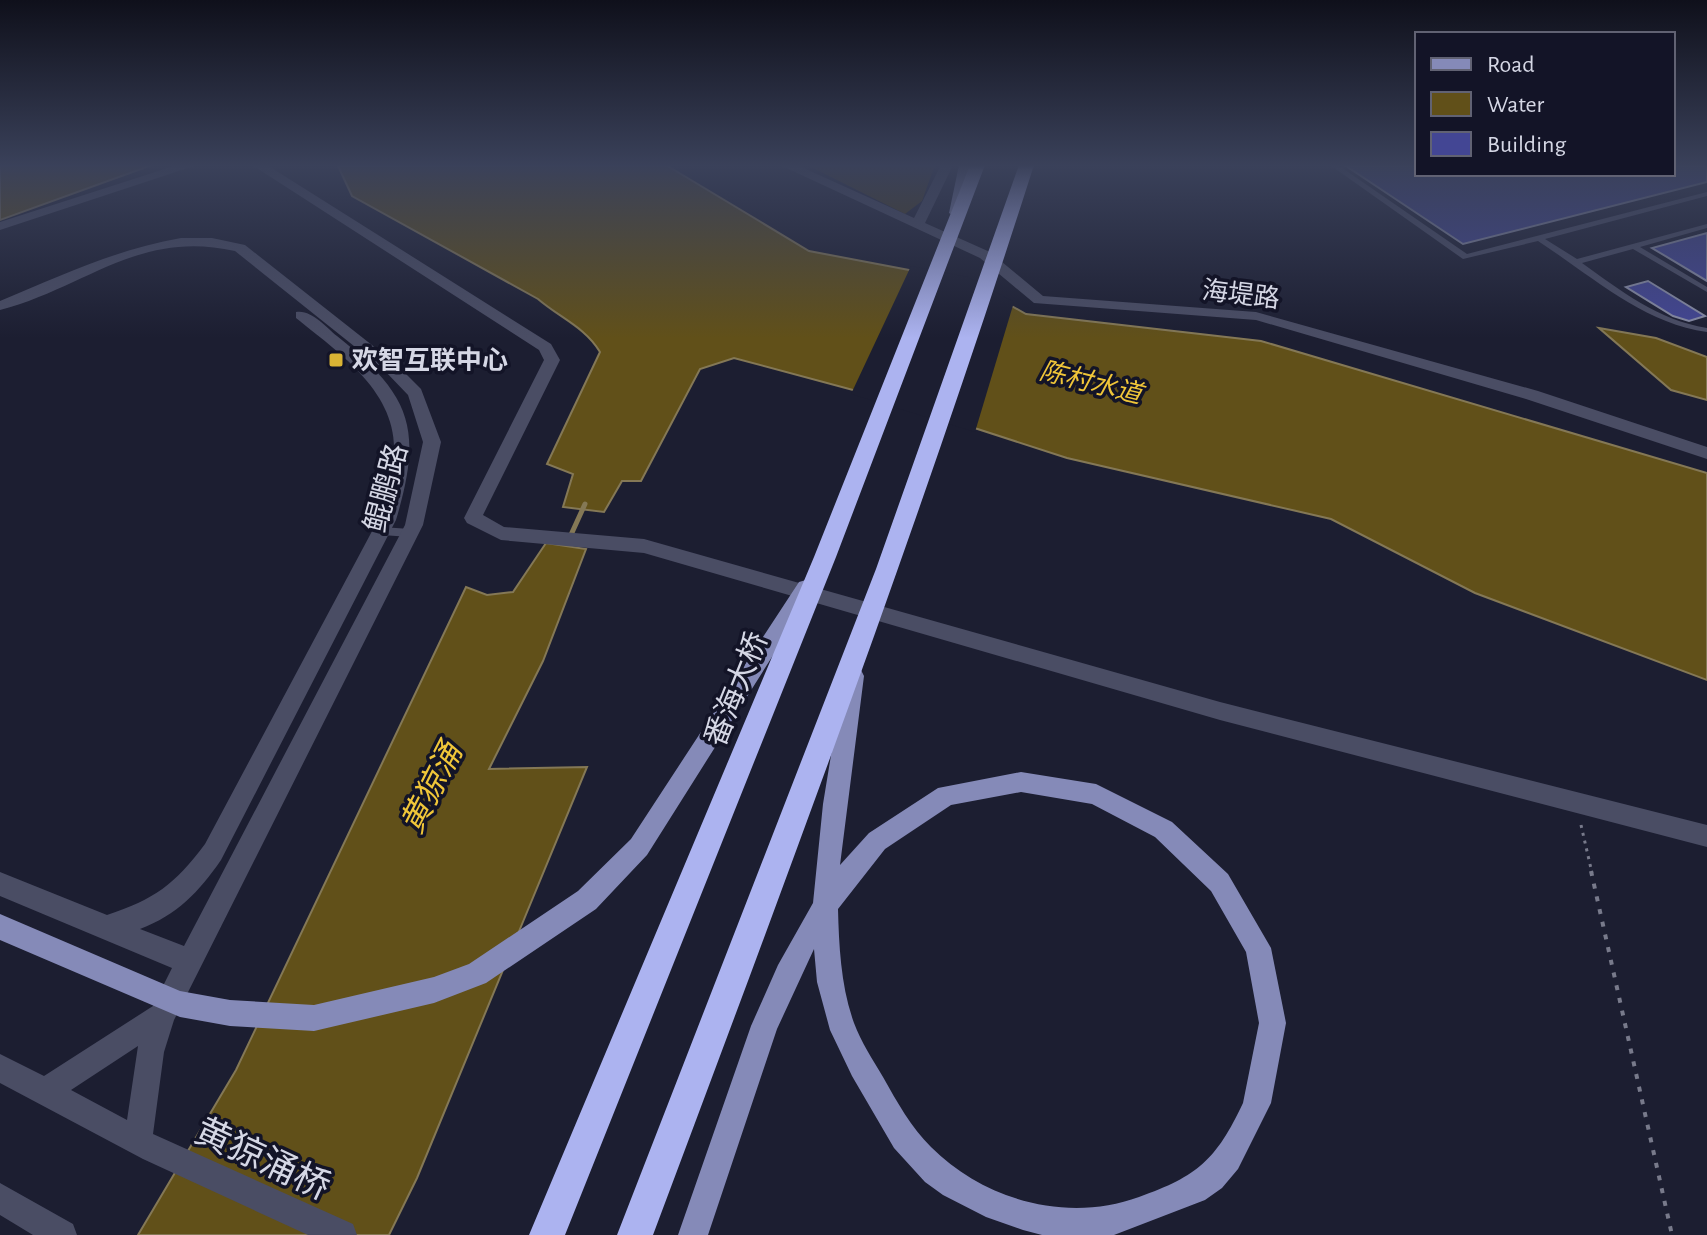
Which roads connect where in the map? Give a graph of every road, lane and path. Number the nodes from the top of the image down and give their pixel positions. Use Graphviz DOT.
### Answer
graph roads {
  1 [pos="349,223"];
  2 [pos="912,223"];
  3 [pos="954,223"];
  4 [pos="1008,223"];
  5 [pos="1416,223"];
  6 [pos="1598,223"];
  7 [pos="917,225"];
  8 [pos="1707,226"];
  9 [pos="1539,238"];
  10 [pos="1634,246"];
  11 [pos="1576,262"];
  12 [pos="1707,290"];
  13 [pos="0,306"];
  14 [pos="0,315"];
  15 [pos="1707,330"];
  16 [pos="1707,453"];
  17 [pos="382,531"];
  18 [pos="410,533"];
  19 [pos="825,557"];
  20 [pos="856,660"];
  21 [pos="1576,802"];
  22 [pos="1707,836"];
  23 [pos="0,884"];
  24 [pos="0,927"];
  25 [pos="109,927"];
  26 [pos="190,962"];
  27 [pos="162,1015"];
  28 [pos="0,1068"];
  29 [pos="44,1092"];
  30 [pos="145,1145"];
  31 [pos="0,1198"];
  32 [pos="62,1235"];
  33 [pos="342,1235"];
  34 [pos="547,1235"];
  35 [pos="635,1235"];
  36 [pos="693,1235"];
  37 [pos="1672,1235"];
  1 -- 21 [label="street"];
  2 -- 7 [label="street, 海堤路"];
  3 -- 19 [label="highway, 番海大桥"];
  4 -- 20 [label="highway"];
  5 -- 9 [label="lane"];
  6 -- 9 [label="lane"];
  7 -- 16 [label="street, 海堤路"];
  8 -- 10 [label="lane"];
  9 -- 11 [label="lane"];
  10 -- 11 [label="lane"];
  10 -- 12 [label="lane"];
  11 -- 15 [label="lane"];
  13 -- 18 [label="street, 鲲鹏路"];
  14 -- 17 [label="street, 鲲鹏路"];
  17 -- 18 [label="lane"];
  17 -- 25 [label="street, 鲲鹏路"];
  18 -- 26 [label="street, 鲲鹏路"];
  19 -- 24 [label="main road"];
  19 -- 34 [label="highway, 番海大桥"];
  20 -- 35 [label="highway"];
  20 -- 36 [label="main road"];
  21 -- 22 [label="street"];
  21 -- 37 [label="path"];
  23 -- 25 [label="street"];
  25 -- 26 [label="street"];
  26 -- 27 [label="street, 鲲鹏路"];
  27 -- 29 [label="street"];
  27 -- 30 [label="street, 鲲鹏路"];
  28 -- 29 [label="street, 黄猄涌桥"];
  29 -- 30 [label="street, 黄猄涌桥"];
  30 -- 33 [label="street, 黄猄涌桥"];
  31 -- 32 [label="street"];
}
